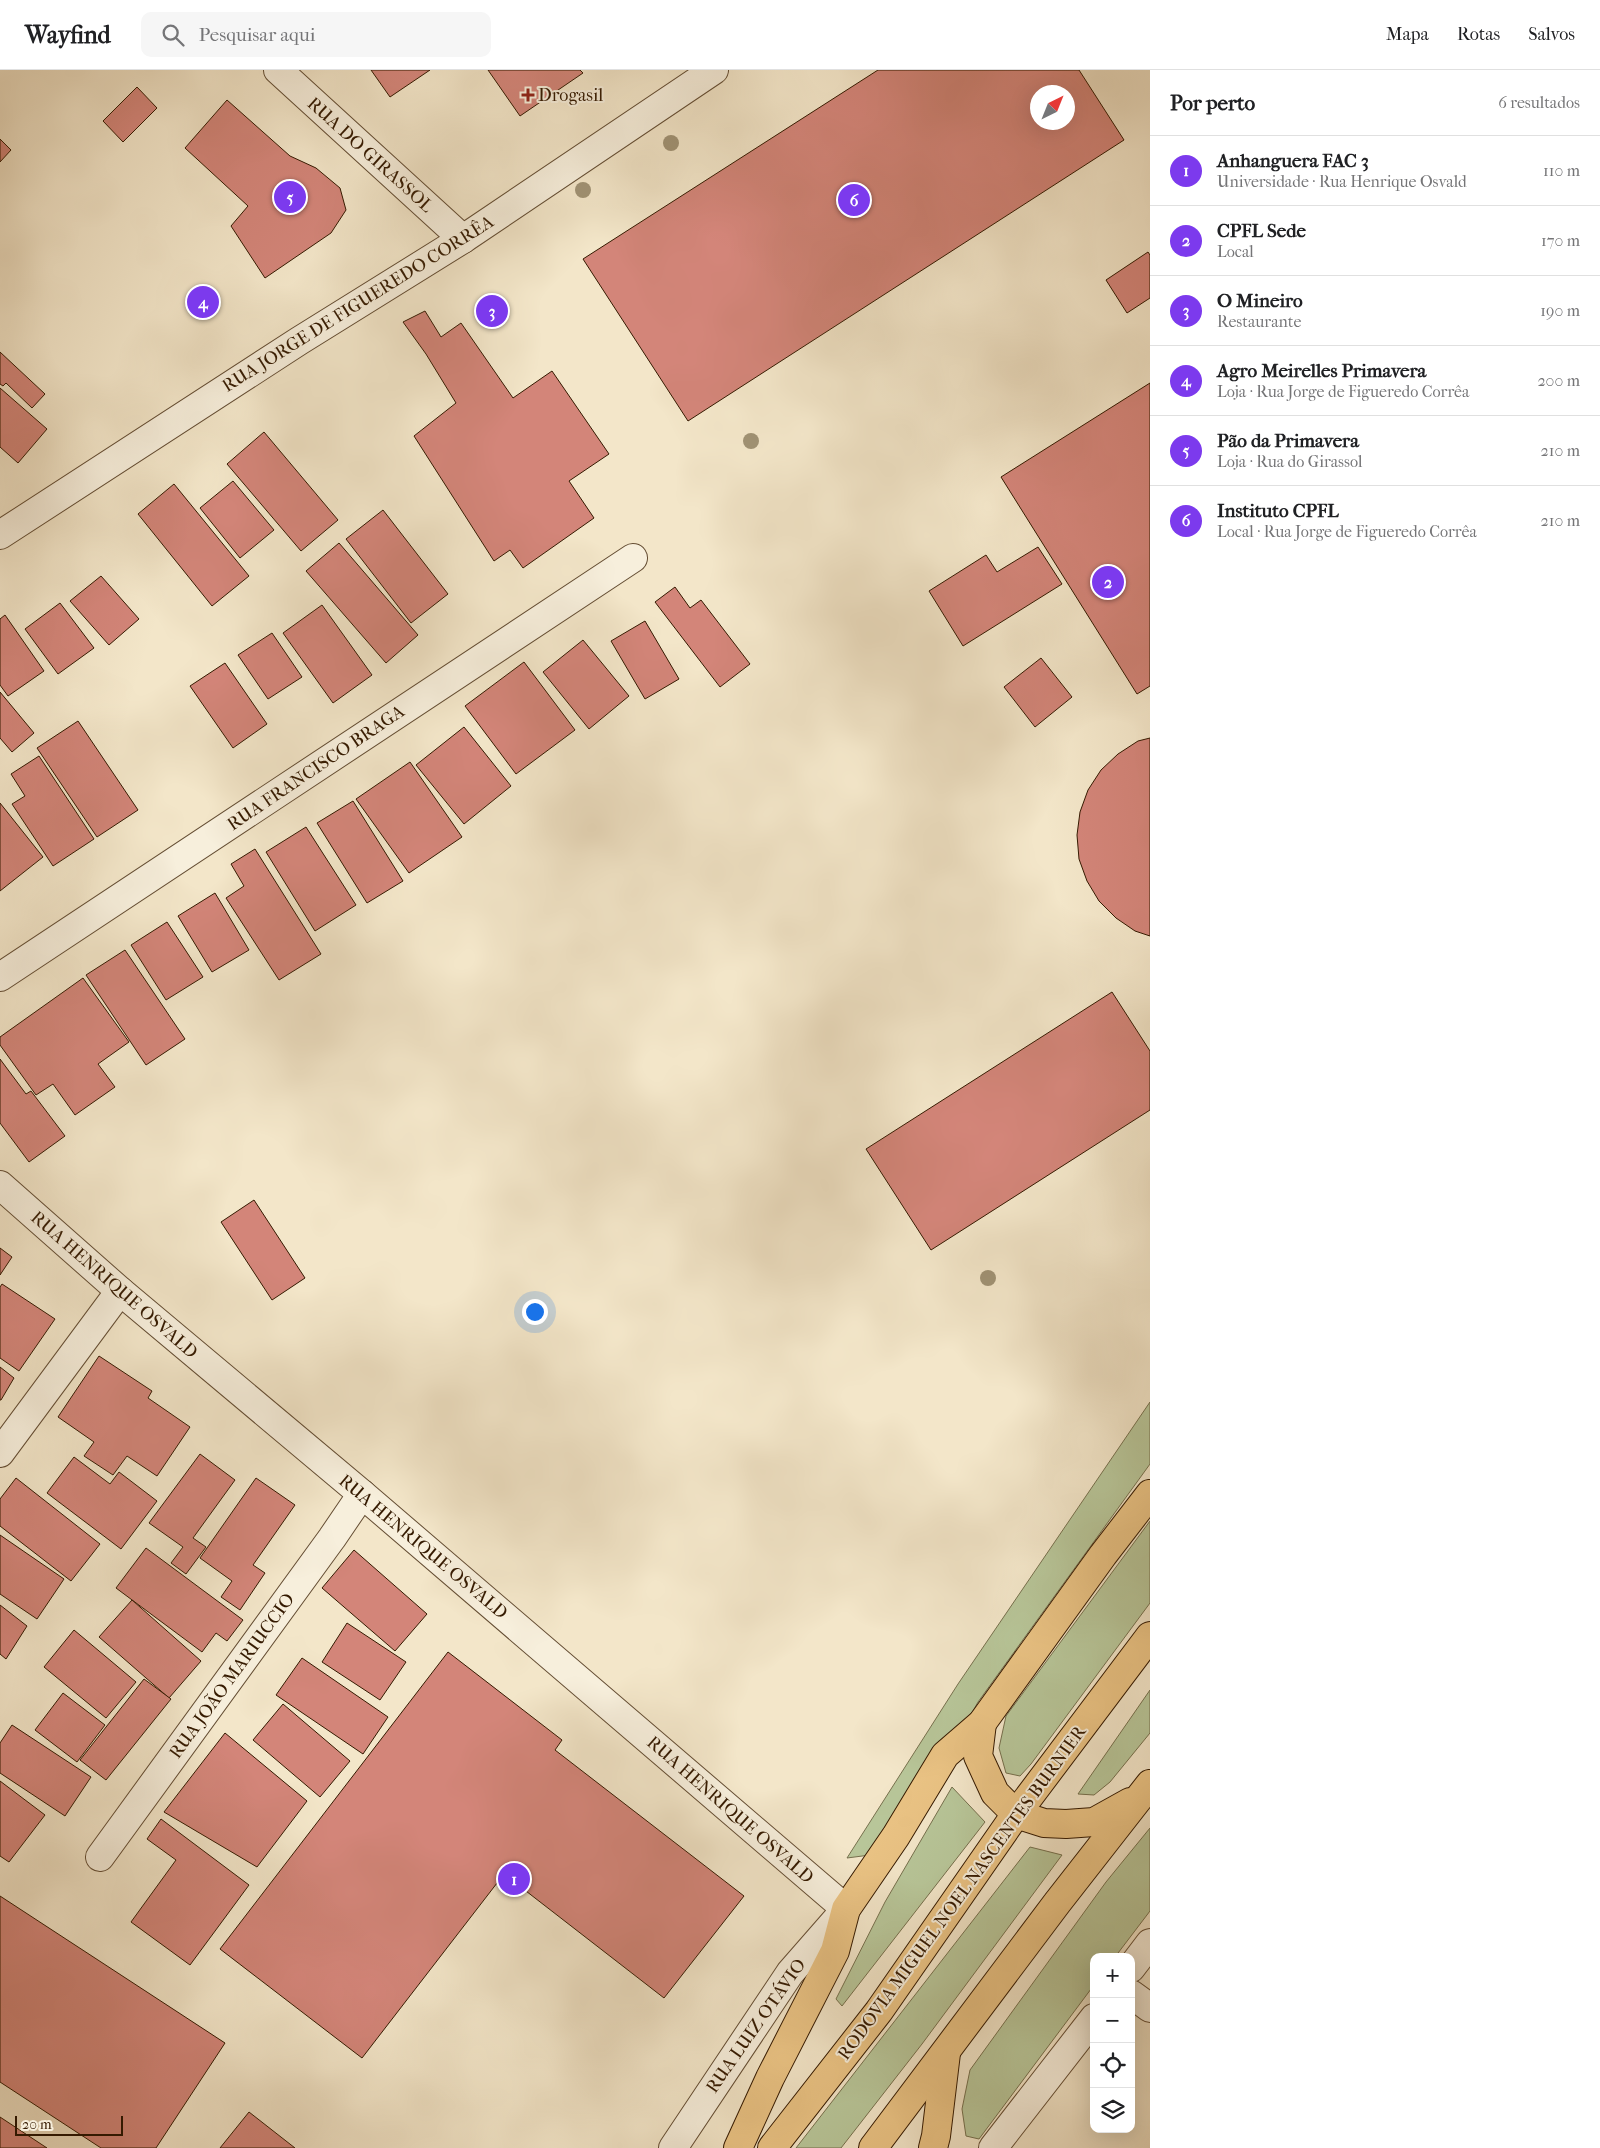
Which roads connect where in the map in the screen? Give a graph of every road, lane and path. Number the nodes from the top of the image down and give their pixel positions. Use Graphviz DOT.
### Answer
graph roads {
  1 [pos="278,70"];
  2 [pos="714,70"];
  3 [pos="463,239"];
  4 [pos="0,535"];
  5 [pos="633,558"];
  6 [pos="0,977"];
  7 [pos="0,1185"];
  8 [pos="120,1291"];
  9 [pos="0,1453"];
  10 [pos="362,1494"];
  11 [pos="1150,1494"];
  12 [pos="1150,1636"];
  13 [pos="982,1723"];
  14 [pos="1145,1790"];
  15 [pos="1016,1814"];
  16 [pos="100,1857"];
  17 [pos="846,1909"];
  18 [pos="1150,1943"];
  19 [pos="1135,1963"];
  20 [pos="1135,1997"];
  21 [pos="1150,2008"];
  22 [pos="1090,2023"];
  23 [pos="946,2052"];
  24 [pos="673,2148"];
  25 [pos="738,2148"];
  26 [pos="772,2148"];
  27 [pos="873,2148"];
  28 [pos="933,2148"];
  29 [pos="993,2148"];
  1 -- 3 [label="street, RUA DO GIRASSOL"];
  2 -- 3 [label="street, RUA JORGE DE FIGUEREDO CORRÊA"];
  3 -- 4 [label="street, RUA JORGE DE FIGUEREDO CORRÊA"];
  5 -- 6 [label="street, RUA FRANCISCO BRAGA"];
  7 -- 8 [label="street, RUA HENRIQUE OSVALD"];
  8 -- 9 [label="street"];
  8 -- 10 [label="street, RUA HENRIQUE OSVALD"];
  10 -- 16 [label="street, RUA JOÃO MARIUCCIO"];
  10 -- 17 [label="street, RUA HENRIQUE OSVALD"];
  11 -- 13 [label="highway"];
  12 -- 15 [label="highway, RODOVIA MIGUEL NOEL NASCENTES BURNIER"];
  13 -- 15 [label="highway"];
  13 -- 17 [label="highway"];
  14 -- 15 [label="highway"];
  14 -- 23 [label="highway"];
  15 -- 26 [label="highway, RODOVIA MIGUEL NOEL NASCENTES BURNIER"];
  17 -- 24 [label="street, RUA LUIZ OTÁVIO"];
  17 -- 25 [label="highway"];
  18 -- 19 [label="street"];
  20 -- 21 [label="street"];
  22 -- 29 [label="street"];
  23 -- 27 [label="highway"];
  23 -- 28 [label="highway"];
}
